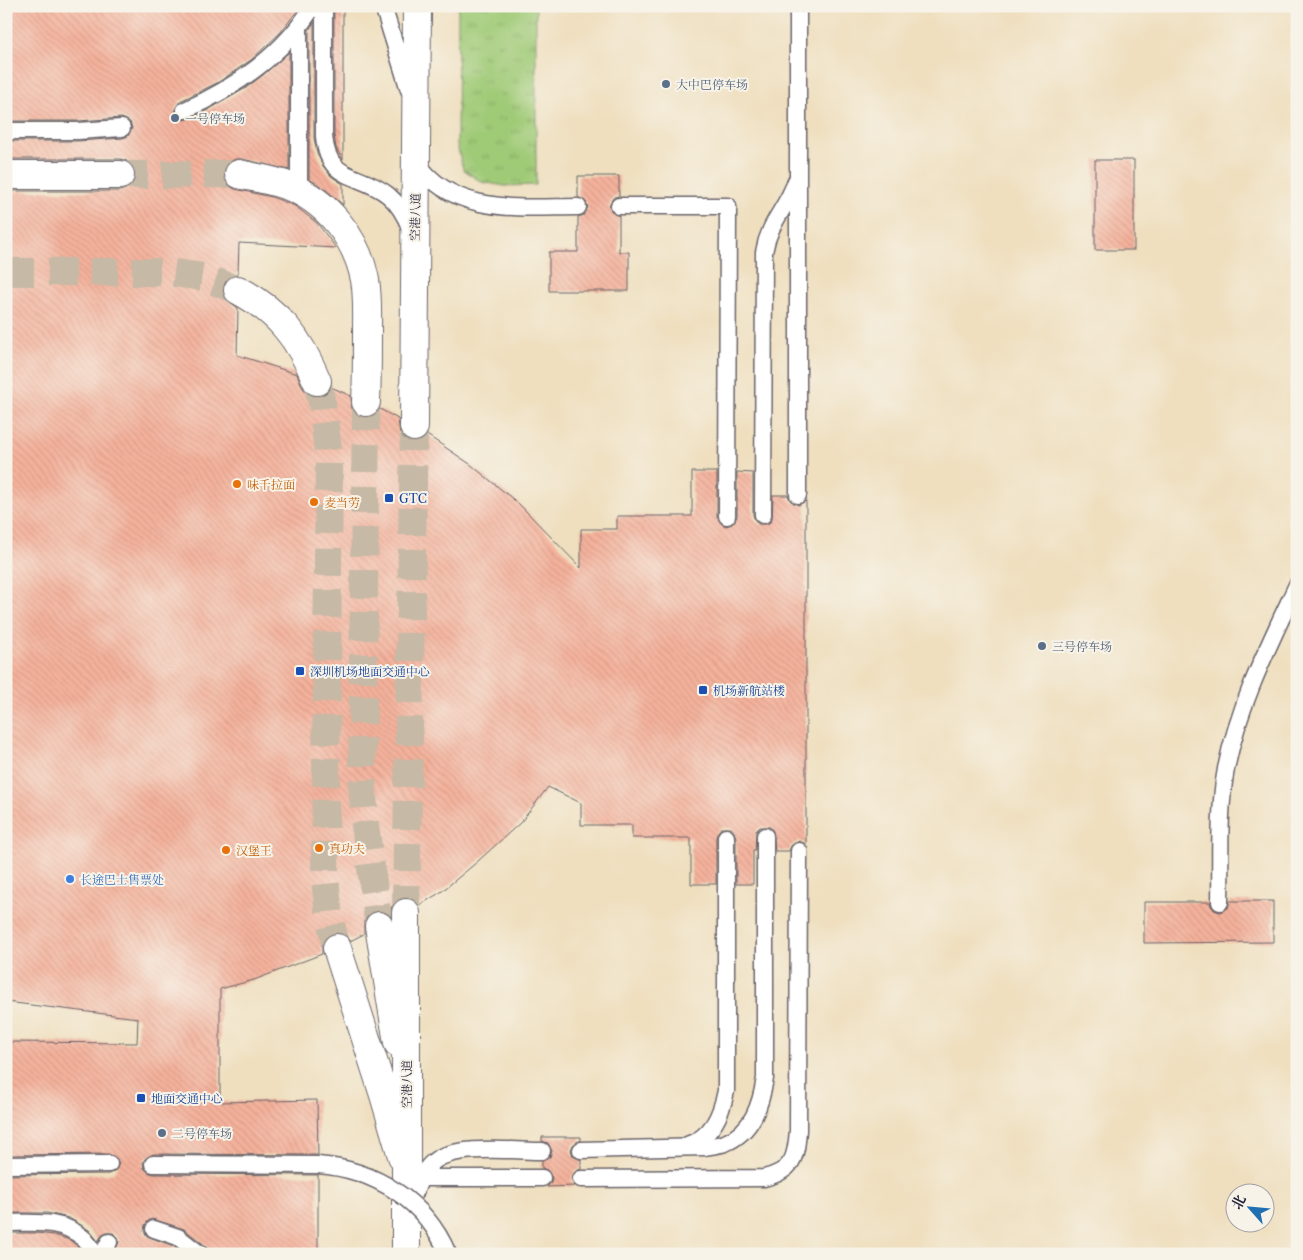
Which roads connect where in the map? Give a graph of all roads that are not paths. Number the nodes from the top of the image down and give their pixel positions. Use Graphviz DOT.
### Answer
graph roads {
  1 [pos="313,6"];
  2 [pos="324,6"];
  3 [pos="383,6"];
  4 [pos="417,6"];
  5 [pos="798,6"];
  6 [pos="299,27"];
  7 [pos="186,110"];
  8 [pos="416,113"];
  9 [pos="122,128"];
  10 [pos="6,131"];
  11 [pos="416,161"];
  12 [pos="798,172"];
  13 [pos="239,174"];
  14 [pos="6,175"];
  15 [pos="120,175"];
  16 [pos="299,192"];
  17 [pos="619,206"];
  18 [pos="578,207"];
  19 [pos="415,239"];
  20 [pos="238,290"];
  21 [pos="317,381"];
  22 [pos="366,402"];
  23 [pos="414,427"];
  24 [pos="798,495"];
  25 [pos="763,515"];
  26 [pos="727,516"];
  27 [pos="1297,585"];
  28 [pos="765,836"];
  29 [pos="726,837"];
  30 [pos="799,851"];
  31 [pos="1220,902"];
  32 [pos="406,914"];
  33 [pos="379,926"];
  34 [pos="337,948"];
  35 [pos="406,1096"];
  36 [pos="674,1149"];
  37 [pos="581,1150"];
  38 [pos="542,1151"];
  39 [pos="109,1164"];
  40 [pos="153,1164"];
  41 [pos="6,1165"];
  42 [pos="414,1174"];
  43 [pos="542,1178"];
  44 [pos="581,1180"];
  45 [pos="6,1223"];
  46 [pos="154,1229"];
  47 [pos="95,1254"];
  48 [pos="200,1254"];
  49 [pos="406,1254"];
  50 [pos="448,1254"];
  1 -- 6 [label="lane"];
  2 -- 19 [label="lane"];
  3 -- 8 [label="lane"];
  4 -- 8 [label="street, 空港八道"];
  5 -- 12 [label="lane"];
  6 -- 7 [label="lane"];
  6 -- 16 [label="lane"];
  8 -- 11 [label="street, 空港八道"];
  9 -- 10 [label="lane"];
  11 -- 18 [label="lane"];
  11 -- 19 [label="street, 空港八道"];
  12 -- 24 [label="lane"];
  12 -- 25 [label="lane"];
  13 -- 16 [label="street"];
  14 -- 15 [label="street"];
  16 -- 22 [label="street"];
  17 -- 26 [label="lane"];
  19 -- 23 [label="street, 空港八道"];
  20 -- 21 [label="street"];
  27 -- 31 [label="lane"];
  28 -- 36 [label="lane"];
  29 -- 36 [label="lane"];
  30 -- 44 [label="lane"];
  32 -- 35 [label="street, 空港八道"];
  33 -- 35 [label="street"];
  34 -- 42 [label="street"];
  35 -- 42 [label="street, 空港八道"];
  36 -- 37 [label="lane"];
  38 -- 42 [label="lane"];
  39 -- 41 [label="lane"];
  40 -- 50 [label="lane, bridge"];
  42 -- 43 [label="lane"];
  42 -- 49 [label="street, 空港八道"];
  45 -- 47 [label="lane"];
  46 -- 48 [label="lane"];
}
